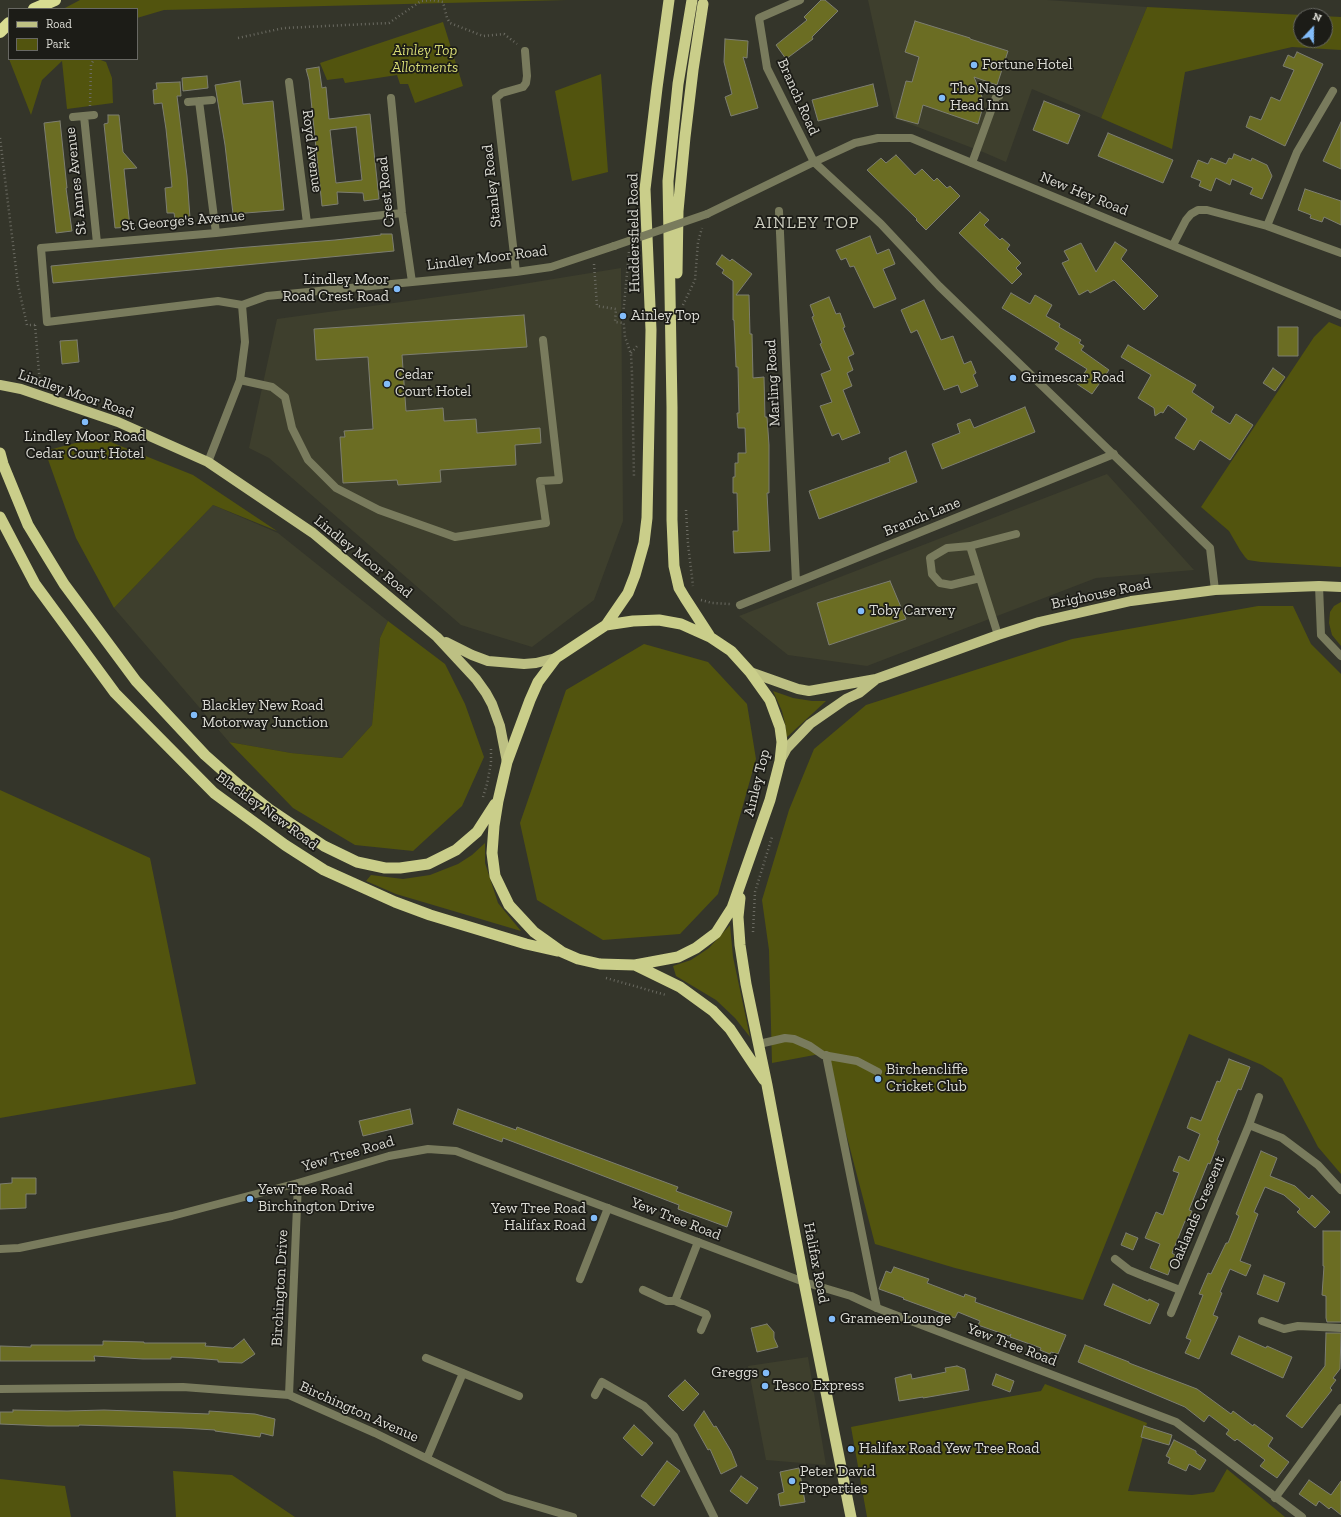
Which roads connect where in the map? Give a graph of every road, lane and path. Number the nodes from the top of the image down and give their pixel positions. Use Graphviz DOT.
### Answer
graph roads {
  1 [pos="55,0"];
  2 [pos="669,0"];
  3 [pos="692,0"];
  4 [pos="800,0"];
  5 [pos="703,4"];
  6 [pos="36,8"];
  7 [pos="8,24"];
  8 [pos="0,32"];
  9 [pos="238,38"];
  10 [pos="525,51"];
  11 [pos="94,60"];
  12 [pos="289,82"];
  13 [pos="1333,91"];
  14 [pos="999,96"];
  15 [pos="391,98"];
  16 [pos="212,100"];
  17 [pos="199,101"];
  18 [pos="188,102"];
  19 [pos="94,115"];
  20 [pos="84,116"];
  21 [pos="73,117"];
  22 [pos="0,138"];
  23 [pos="814,162"];
  24 [pos="972,163"];
  25 [pos="779,211"];
  26 [pos="402,213"];
  27 [pos="706,214"];
  28 [pos="307,223"];
  29 [pos="1267,226"];
  30 [pos="216,233"];
  31 [pos="97,243"];
  32 [pos="1173,245"];
  33 [pos="593,253"];
  34 [pos="1341,253"];
  35 [pos="516,272"];
  36 [pos="412,282"];
  37 [pos="242,305"];
  38 [pos="683,305"];
  39 [pos="1341,315"];
  40 [pos="623,316"];
  41 [pos="47,322"];
  42 [pos="624,323"];
  43 [pos="543,340"];
  44 [pos="240,380"];
  45 [pos="0,386"];
  46 [pos="41,396"];
  47 [pos="672,407"];
  48 [pos="0,453"];
  49 [pos="1114,454"];
  50 [pos="208,462"];
  51 [pos="634,485"];
  52 [pos="0,517"];
  53 [pos="1016,534"];
  54 [pos="970,546"];
  55 [pos="980,578"];
  56 [pos="796,582"];
  57 [pos="1319,586"];
  58 [pos="1341,587"];
  59 [pos="1215,590"];
  60 [pos="701,604"];
  61 [pos="740,605"];
  62 [pos="606,625"];
  63 [pos="998,635"];
  64 [pos="437,637"];
  65 [pos="710,637"];
  66 [pos="1341,656"];
  67 [pos="556,658"];
  68 [pos="750,672"];
  69 [pos="876,679"];
  70 [pos="491,746"];
  71 [pos="780,761"];
  72 [pos="507,762"];
  73 [pos="482,800"];
  74 [pos="498,801"];
  75 [pos="772,836"];
  76 [pos="741,883"];
  77 [pos="753,938"];
  78 [pos="562,952"];
  79 [pos="635,965"];
  80 [pos="632,985"];
  81 [pos="673,998"];
  82 [pos="759,1044"];
  83 [pos="826,1056"];
  84 [pos="878,1072"];
  85 [pos="767,1086"];
  86 [pos="1259,1097"];
  87 [pos="1249,1125"];
  88 [pos="298,1183"];
  89 [pos="1341,1190"];
  90 [pos="608,1208"];
  91 [pos="698,1242"];
  92 [pos="0,1249"];
  93 [pos="1114,1259"];
  94 [pos="580,1279"];
  95 [pos="804,1282"];
  96 [pos="643,1290"];
  97 [pos="1180,1290"];
  98 [pos="675,1301"];
  99 [pos="877,1308"];
  100 [pos="1172,1313"];
  101 [pos="1262,1321"];
  102 [pos="1341,1328"];
  103 [pos="701,1330"];
  104 [pos="426,1358"];
  105 [pos="463,1373"];
  106 [pos="0,1389"];
  107 [pos="289,1395"];
  108 [pos="595,1395"];
  109 [pos="519,1396"];
  110 [pos="1341,1408"];
  111 [pos="427,1458"];
  112 [pos="1275,1498"];
  113 [pos="573,1517"];
  114 [pos="714,1517"];
  115 [pos="851,1517"];
  116 [pos="1302,1517"];
  1 -- 6 [label="highway"];
  2 -- 62 [label="highway, Huddersfield Road"];
  3 -- 47 [label="highway"];
  4 -- 23 [label="street, Branch Road"];
  5 -- 47 [label="highway"];
  7 -- 8 [label="highway"];
  9 -- 10 [label="path"];
  10 -- 35 [label="street, Stanley Road"];
  11 -- 20 [label="path"];
  12 -- 28 [label="street, Royd Avenue"];
  13 -- 29 [label="street"];
  14 -- 24 [label="street"];
  15 -- 26 [label="street, Crest Road"];
  16 -- 17 [label="street"];
  17 -- 18 [label="street"];
  17 -- 30 [label="street"];
  19 -- 20 [label="street, St Annes Avenue"];
  20 -- 21 [label="street, St Annes Avenue"];
  20 -- 31 [label="street, St Annes Avenue"];
  22 -- 46 [label="path"];
  23 -- 24 [label="street, New Hey Road"];
  23 -- 27 [label="street, Lindley Moor Road"];
  23 -- 49 [label="street"];
  24 -- 32 [label="street, New Hey Road"];
  25 -- 56 [label="street, Marling Road"];
  26 -- 28 [label="street, St George's Avenue"];
  26 -- 36 [label="street, Crest Road"];
  27 -- 33 [label="street, Lindley Moor Road, bridge"];
  27 -- 38 [label="path"];
  28 -- 30 [label="street, St George's Avenue"];
  29 -- 32 [label="street"];
  29 -- 34 [label="street"];
  30 -- 31 [label="street, St George's Avenue"];
  31 -- 41 [label="street, St George's Avenue"];
  32 -- 39 [label="street, New Hey Road"];
  33 -- 35 [label="street, Lindley Moor Road"];
  33 -- 42 [label="path"];
  35 -- 36 [label="street, Lindley Moor Road"];
  36 -- 37 [label="street, Lindley Moor Road"];
  37 -- 41 [label="street, Lindley Moor Road"];
  37 -- 44 [label="street"];
  40 -- 42 [label="path"];
  42 -- 51 [label="path"];
  43 -- 44 [label="street"];
  44 -- 50 [label="street"];
  45 -- 46 [label="main road, Lindley Moor Road"];
  46 -- 50 [label="main road, Lindley Moor Road"];
  47 -- 65 [label="highway"];
  48 -- 74 [label="highway, Blackley New Road"];
  49 -- 56 [label="street, Branch Lane"];
  49 -- 59 [label="street"];
  50 -- 64 [label="main road, Lindley Moor Road"];
  52 -- 78 [label="highway, Blackley New Road"];
  53 -- 54 [label="street"];
  54 -- 55 [label="street"];
  54 -- 55 [label="street"];
  55 -- 63 [label="street"];
  56 -- 61 [label="street, Branch Lane"];
  57 -- 58 [label="main road, Brighouse Road"];
  57 -- 59 [label="main road, Brighouse Road"];
  57 -- 66 [label="street"];
  59 -- 63 [label="main road, Brighouse Road"];
  60 -- 61 [label="path"];
  62 -- 65 [label="highway, Ainley Top"];
  62 -- 67 [label="highway, Ainley Top"];
  63 -- 69 [label="main road, Brighouse Road"];
  64 -- 67 [label="main road, Lindley Moor Road"];
  64 -- 72 [label="main road, Lindley Moor Road"];
  65 -- 68 [label="highway, Ainley Top"];
  67 -- 72 [label="highway, Ainley Top"];
  68 -- 69 [label="main road"];
  68 -- 71 [label="highway, Ainley Top"];
  69 -- 71 [label="main road"];
  70 -- 73 [label="path"];
  71 -- 76 [label="highway, Ainley Top"];
  72 -- 74 [label="highway, Ainley Top"];
  74 -- 78 [label="highway, Ainley Top"];
  75 -- 77 [label="path"];
  76 -- 79 [label="highway, Ainley Top"];
  76 -- 82 [label="highway, Halifax Road"];
  78 -- 79 [label="highway, Ainley Top"];
  79 -- 85 [label="highway, Halifax Road"];
  80 -- 81 [label="path"];
  82 -- 83 [label="street"];
  82 -- 85 [label="highway, Halifax Road"];
  83 -- 84 [label="street"];
  83 -- 99 [label="street"];
  85 -- 95 [label="highway, Halifax Road"];
  86 -- 87 [label="street, Oaklands Crescent"];
  87 -- 89 [label="street"];
  87 -- 97 [label="street, Oaklands Crescent"];
  88 -- 90 [label="street, Yew Tree Road"];
  88 -- 92 [label="street, Yew Tree Road"];
  88 -- 107 [label="street, Birchington Drive"];
  90 -- 91 [label="street, Yew Tree Road"];
  90 -- 94 [label="street"];
  91 -- 95 [label="street, Yew Tree Road"];
  91 -- 98 [label="street"];
  93 -- 97 [label="street"];
  95 -- 99 [label="street, Yew Tree Road"];
  95 -- 115 [label="highway, Halifax Road"];
  96 -- 98 [label="street"];
  97 -- 100 [label="street, Oaklands Crescent"];
  98 -- 103 [label="street"];
  99 -- 112 [label="street, Yew Tree Road"];
  101 -- 102 [label="street"];
  104 -- 105 [label="street"];
  105 -- 109 [label="street"];
  105 -- 111 [label="street"];
  106 -- 107 [label="street, Birchington Avenue"];
  107 -- 111 [label="street, Birchington Avenue"];
  108 -- 114 [label="street"];
  110 -- 112 [label="street"];
  111 -- 113 [label="street, Birchington Avenue"];
  112 -- 116 [label="street, Yew Tree Road"];
}
